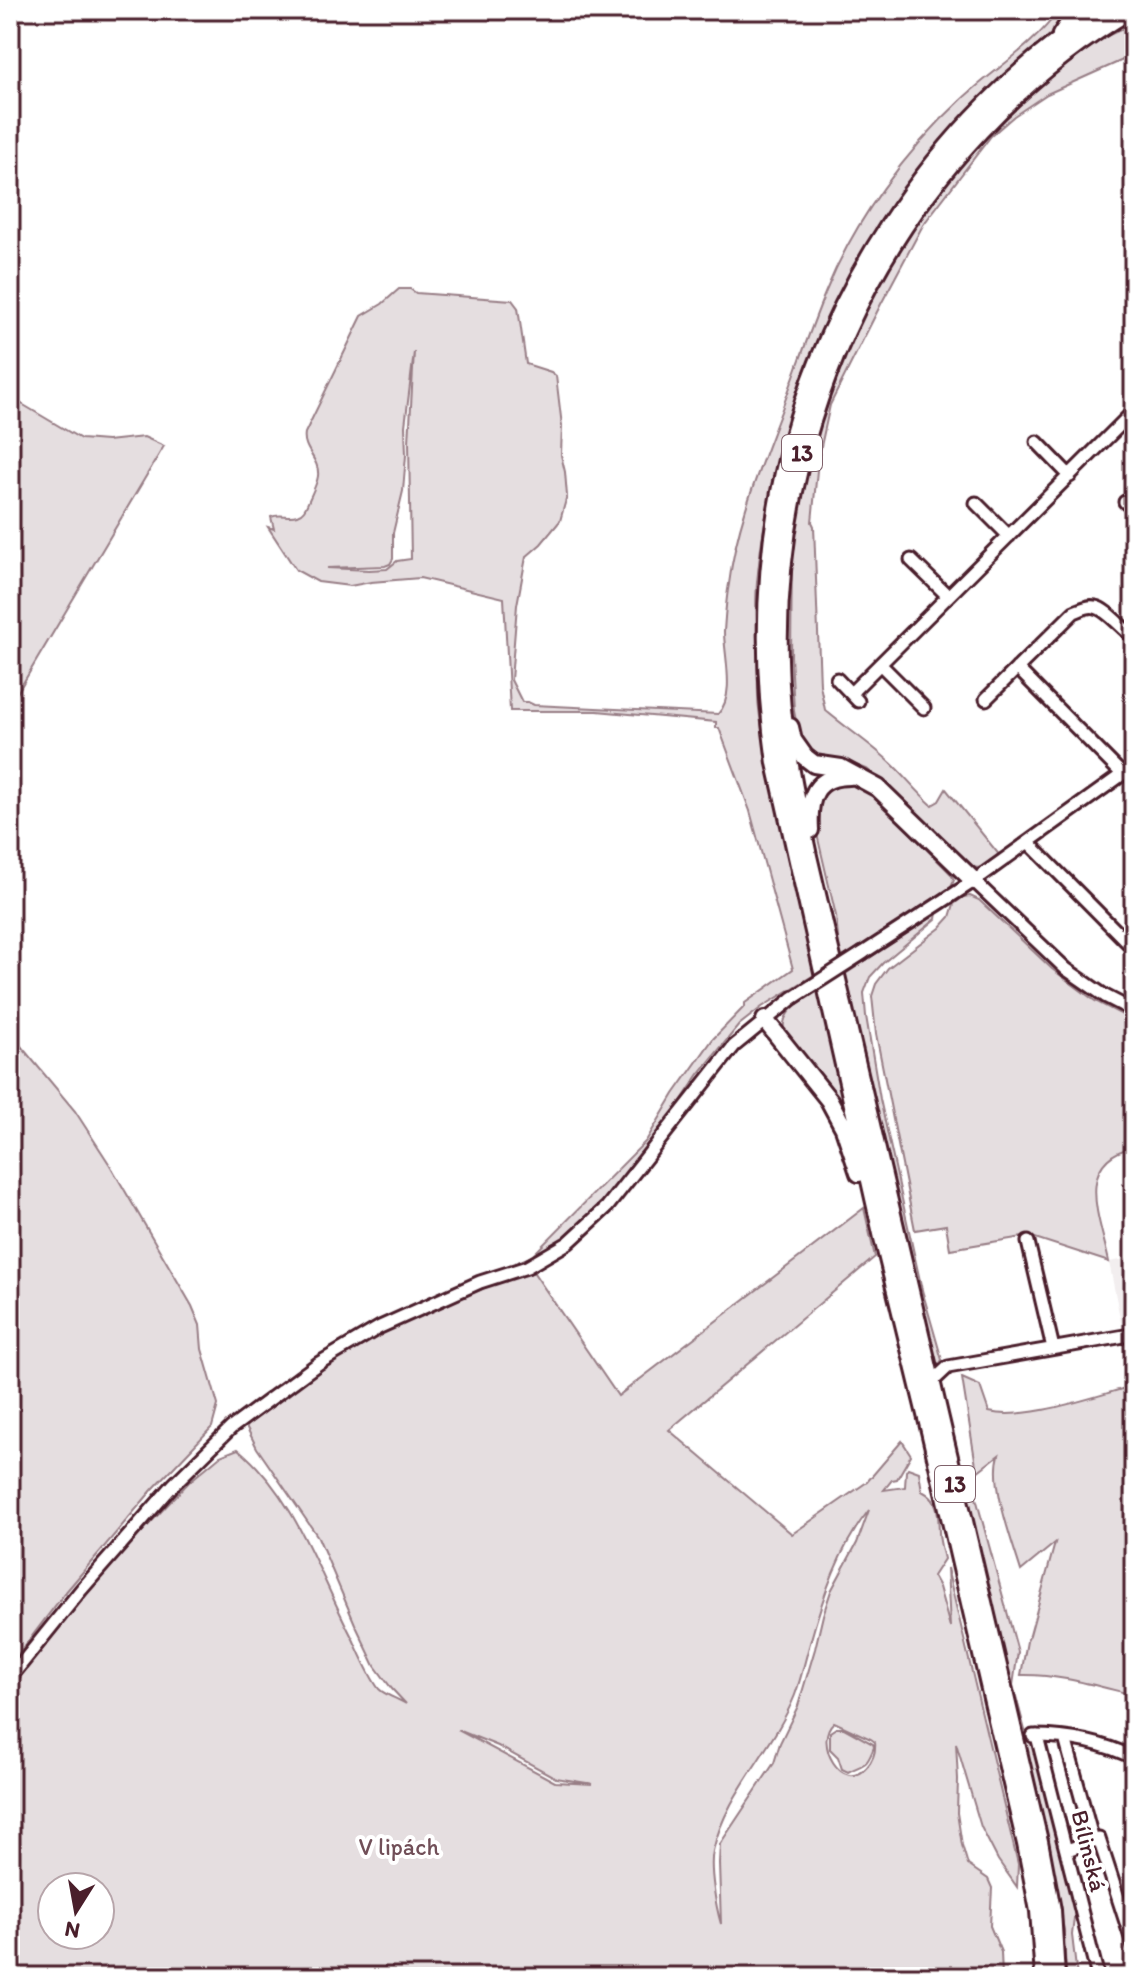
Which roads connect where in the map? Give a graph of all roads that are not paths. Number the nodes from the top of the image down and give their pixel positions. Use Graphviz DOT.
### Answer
graph roads {
  1 [pos="1078,10"];
  2 [pos="1104,10"];
  3 [pos="1130,10"];
  4 [pos="1052,47"];
  5 [pos="1134,411"];
  6 [pos="1037,442"];
  7 [pos="1070,476"];
  8 [pos="976,503"];
  9 [pos="1009,536"];
  10 [pos="783,554"];
  11 [pos="911,560"];
  12 [pos="948,596"];
  13 [pos="1134,637"];
  14 [pos="880,664"];
  15 [pos="1017,668"];
  16 [pos="837,679"];
  17 [pos="986,699"];
  18 [pos="924,708"];
  19 [pos="1134,766"];
  20 [pos="1122,774"];
  21 [pos="857,775"];
  22 [pos="1028,842"];
  23 [pos="974,881"];
  24 [pos="1134,949"];
  25 [pos="831,954"];
  26 [pos="1134,1011"];
  27 [pos="765,1020"];
  28 [pos="883,1238"];
  29 [pos="1028,1242"];
  30 [pos="1130,1335"];
  31 [pos="1053,1348"];
  32 [pos="932,1382"];
  33 [pos="10,1678"];
  34 [pos="1065,1738"];
  35 [pos="1133,1759"];
  36 [pos="1093,1841"];
  37 [pos="1067,1850"];
  38 [pos="1134,1947"];
  39 [pos="1044,1977"];
  40 [pos="1056,1977"];
  41 [pos="1098,1977"];
  1 -- 4 [label="highway"];
  2 -- 4 [label="highway, 13"];
  3 -- 10 [label="highway, 13"];
  4 -- 28 [label="highway, 13"];
  5 -- 7 [label="street"];
  6 -- 7 [label="street"];
  7 -- 9 [label="street"];
  8 -- 9 [label="street"];
  9 -- 12 [label="street"];
  10 -- 21 [label="highway"];
  10 -- 25 [label="highway, 13"];
  11 -- 12 [label="street"];
  12 -- 14 [label="street"];
  13 -- 15 [label="street"];
  14 -- 16 [label="street"];
  14 -- 18 [label="street"];
  15 -- 17 [label="street"];
  15 -- 20 [label="street"];
  19 -- 20 [label="street"];
  20 -- 22 [label="street"];
  21 -- 23 [label="highway"];
  21 -- 25 [label="highway"];
  22 -- 23 [label="street"];
  22 -- 24 [label="street"];
  23 -- 26 [label="street"];
  23 -- 27 [label="street, bridge"];
  25 -- 32 [label="highway, 13"];
  27 -- 28 [label="highway"];
  27 -- 33 [label="street"];
  28 -- 39 [label="highway, 13"];
  29 -- 31 [label="street"];
  30 -- 31 [label="street"];
  31 -- 32 [label="street"];
  32 -- 40 [label="highway, 13"];
  34 -- 35 [label="street"];
  34 -- 36 [label="street"];
  34 -- 37 [label="street, Bílinská"];
  36 -- 37 [label="street"];
  36 -- 38 [label="street"];
  37 -- 41 [label="street, Bílinská"];
}
